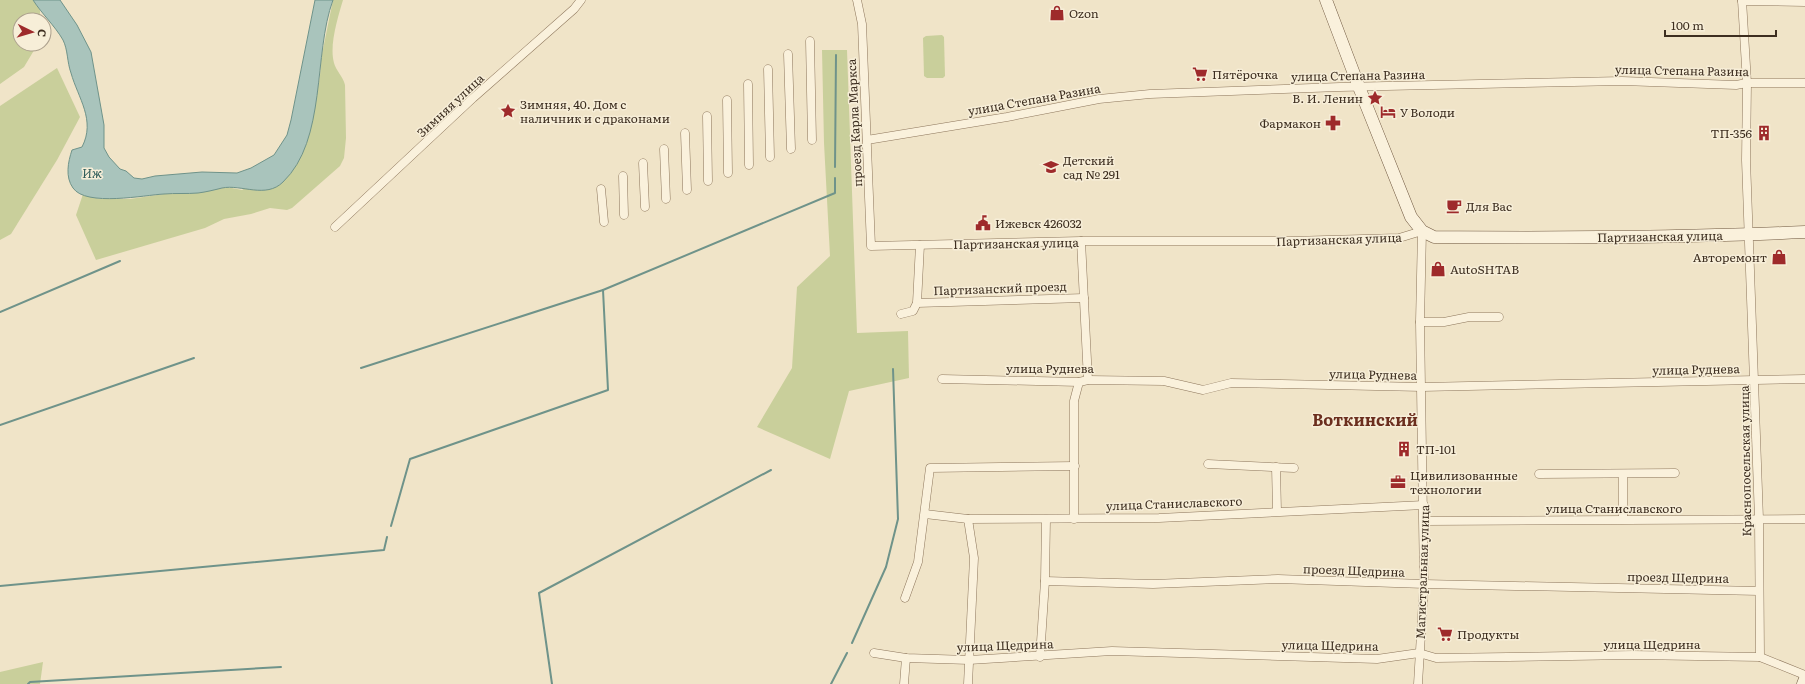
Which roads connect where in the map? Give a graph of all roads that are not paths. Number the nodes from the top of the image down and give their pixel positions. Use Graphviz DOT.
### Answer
graph roads {
  1 [pos="581,0"];
  2 [pos="857,0"];
  3 [pos="1326,0"];
  4 [pos="1742,0"];
  5 [pos="1805,2"];
  6 [pos="810,41"];
  7 [pos="788,54"];
  8 [pos="768,69"];
  9 [pos="1747,83"];
  10 [pos="1805,83"];
  11 [pos="748,84"];
  12 [pos="1359,87"];
  13 [pos="727,100"];
  14 [pos="707,116"];
  15 [pos="685,133"];
  16 [pos="812,140"];
  17 [pos="867,140"];
  18 [pos="664,149"];
  19 [pos="791,149"];
  20 [pos="770,157"];
  21 [pos="643,162"];
  22 [pos="749,164"];
  23 [pos="728,173"];
  24 [pos="623,176"];
  25 [pos="708,181"];
  26 [pos="601,189"];
  27 [pos="687,190"];
  28 [pos="666,199"];
  29 [pos="645,206"];
  30 [pos="624,215"];
  31 [pos="604,222"];
  32 [pos="335,227"];
  33 [pos="1422,231"];
  34 [pos="1805,232"];
  35 [pos="1750,235"];
  36 [pos="1081,242"];
  37 [pos="920,245"];
  38 [pos="871,246"];
  39 [pos="1084,298"];
  40 [pos="917,303"];
  41 [pos="901,314"];
  42 [pos="1499,317"];
  43 [pos="1420,322"];
  44 [pos="942,379"];
  45 [pos="1755,379"];
  46 [pos="1805,379"];
  47 [pos="1088,380"];
  48 [pos="1079,382"];
  49 [pos="1422,387"];
  50 [pos="1208,464"];
  51 [pos="1075,466"];
  52 [pos="1276,467"];
  53 [pos="1294,468"];
  54 [pos="1539,474"];
  55 [pos="1623,474"];
  56 [pos="1675,474"];
  57 [pos="1424,505"];
  58 [pos="1277,511"];
  59 [pos="925,514"];
  60 [pos="968,519"];
  61 [pos="1046,519"];
  62 [pos="1074,519"];
  63 [pos="1759,519"];
  64 [pos="1805,519"];
  65 [pos="1623,520"];
  66 [pos="1424,522"];
  67 [pos="1045,581"];
  68 [pos="1424,584"];
  69 [pos="1759,591"];
  70 [pos="905,598"];
  71 [pos="874,653"];
  72 [pos="1419,653"];
  73 [pos="1040,657"];
  74 [pos="1760,657"];
  75 [pos="906,658"];
  76 [pos="969,660"];
  77 [pos="1805,675"];
  78 [pos="1805,679"];
  79 [pos="904,684"];
  80 [pos="968,684"];
  81 [pos="1418,684"];
  82 [pos="1803,684"];
  1 -- 32 [label="street, Зимняя улица"];
  2 -- 17 [label="street, проезд Карла Маркса"];
  3 -- 12 [label="street"];
  4 -- 5 [label="street"];
  4 -- 9 [label="street, Краснопосельская улица"];
  6 -- 16 [label="street"];
  7 -- 19 [label="street"];
  8 -- 20 [label="street"];
  9 -- 10 [label="street, улица Степана Разина"];
  9 -- 12 [label="street, улица Степана Разина"];
  9 -- 35 [label="street, Краснопосельская улица"];
  11 -- 22 [label="street"];
  12 -- 17 [label="street, улица Степана Разина"];
  12 -- 33 [label="street"];
  13 -- 23 [label="street"];
  14 -- 25 [label="street"];
  15 -- 27 [label="street"];
  17 -- 38 [label="street, проезд Карла Маркса"];
  18 -- 28 [label="street"];
  21 -- 29 [label="street"];
  24 -- 30 [label="street"];
  26 -- 31 [label="street"];
  33 -- 35 [label="street, Партизанская улица"];
  33 -- 36 [label="street, Партизанская улица"];
  33 -- 43 [label="street, Магистральная улица"];
  34 -- 35 [label="street, Партизанская улица"];
  35 -- 45 [label="street, Краснопосельская улица"];
  36 -- 37 [label="street, Партизанская улица"];
  36 -- 39 [label="street, Партизанский проезд"];
  37 -- 38 [label="street, Партизанская улица"];
  37 -- 40 [label="street"];
  39 -- 40 [label="street, Партизанский проезд"];
  39 -- 47 [label="street, Партизанский проезд"];
  40 -- 41 [label="street"];
  42 -- 43 [label="street"];
  43 -- 49 [label="street, Магистральная улица"];
  44 -- 48 [label="street, улица Руднева"];
  45 -- 46 [label="street, улица Руднева"];
  45 -- 49 [label="street, улица Руднева"];
  45 -- 63 [label="street, Краснопосельская улица"];
  47 -- 48 [label="street, улица Руднева"];
  47 -- 49 [label="street, улица Руднева"];
  48 -- 51 [label="street"];
  49 -- 57 [label="street, Магистральная улица"];
  50 -- 52 [label="street"];
  51 -- 59 [label="street"];
  51 -- 62 [label="street"];
  52 -- 53 [label="street"];
  52 -- 58 [label="street"];
  54 -- 55 [label="street"];
  55 -- 56 [label="street"];
  55 -- 65 [label="street"];
  57 -- 58 [label="street, улица Станиславского"];
  57 -- 66 [label="street, Магистральная улица"];
  58 -- 62 [label="street, улица Станиславского"];
  59 -- 60 [label="street, улица Станиславского"];
  59 -- 70 [label="street"];
  60 -- 61 [label="street, улица Станиславского"];
  60 -- 76 [label="street"];
  61 -- 62 [label="street, улица Станиславского"];
  61 -- 67 [label="street"];
  63 -- 64 [label="street, улица Станиславского"];
  63 -- 65 [label="street, улица Станиславского"];
  63 -- 69 [label="street, Краснопосельская улица"];
  65 -- 66 [label="street, улица Станиславского"];
  66 -- 68 [label="street, Магистральная улица"];
  67 -- 68 [label="street, проезд Щедрина"];
  67 -- 73 [label="street"];
  68 -- 69 [label="street, проезд Щедрина"];
  68 -- 72 [label="street, Магистральная улица"];
  69 -- 74 [label="street, Краснопосельская улица"];
  71 -- 75 [label="street, улица Щедрина"];
  72 -- 73 [label="street, улица Щедрина"];
  72 -- 74 [label="street, улица Щедрина"];
  72 -- 81 [label="street, Магистральная улица"];
  73 -- 76 [label="street, улица Щедрина"];
  74 -- 77 [label="street, улица Щедрина"];
  75 -- 76 [label="street, улица Щедрина"];
  75 -- 79 [label="street"];
  76 -- 80 [label="street"];
  78 -- 82 [label="street"];
}
